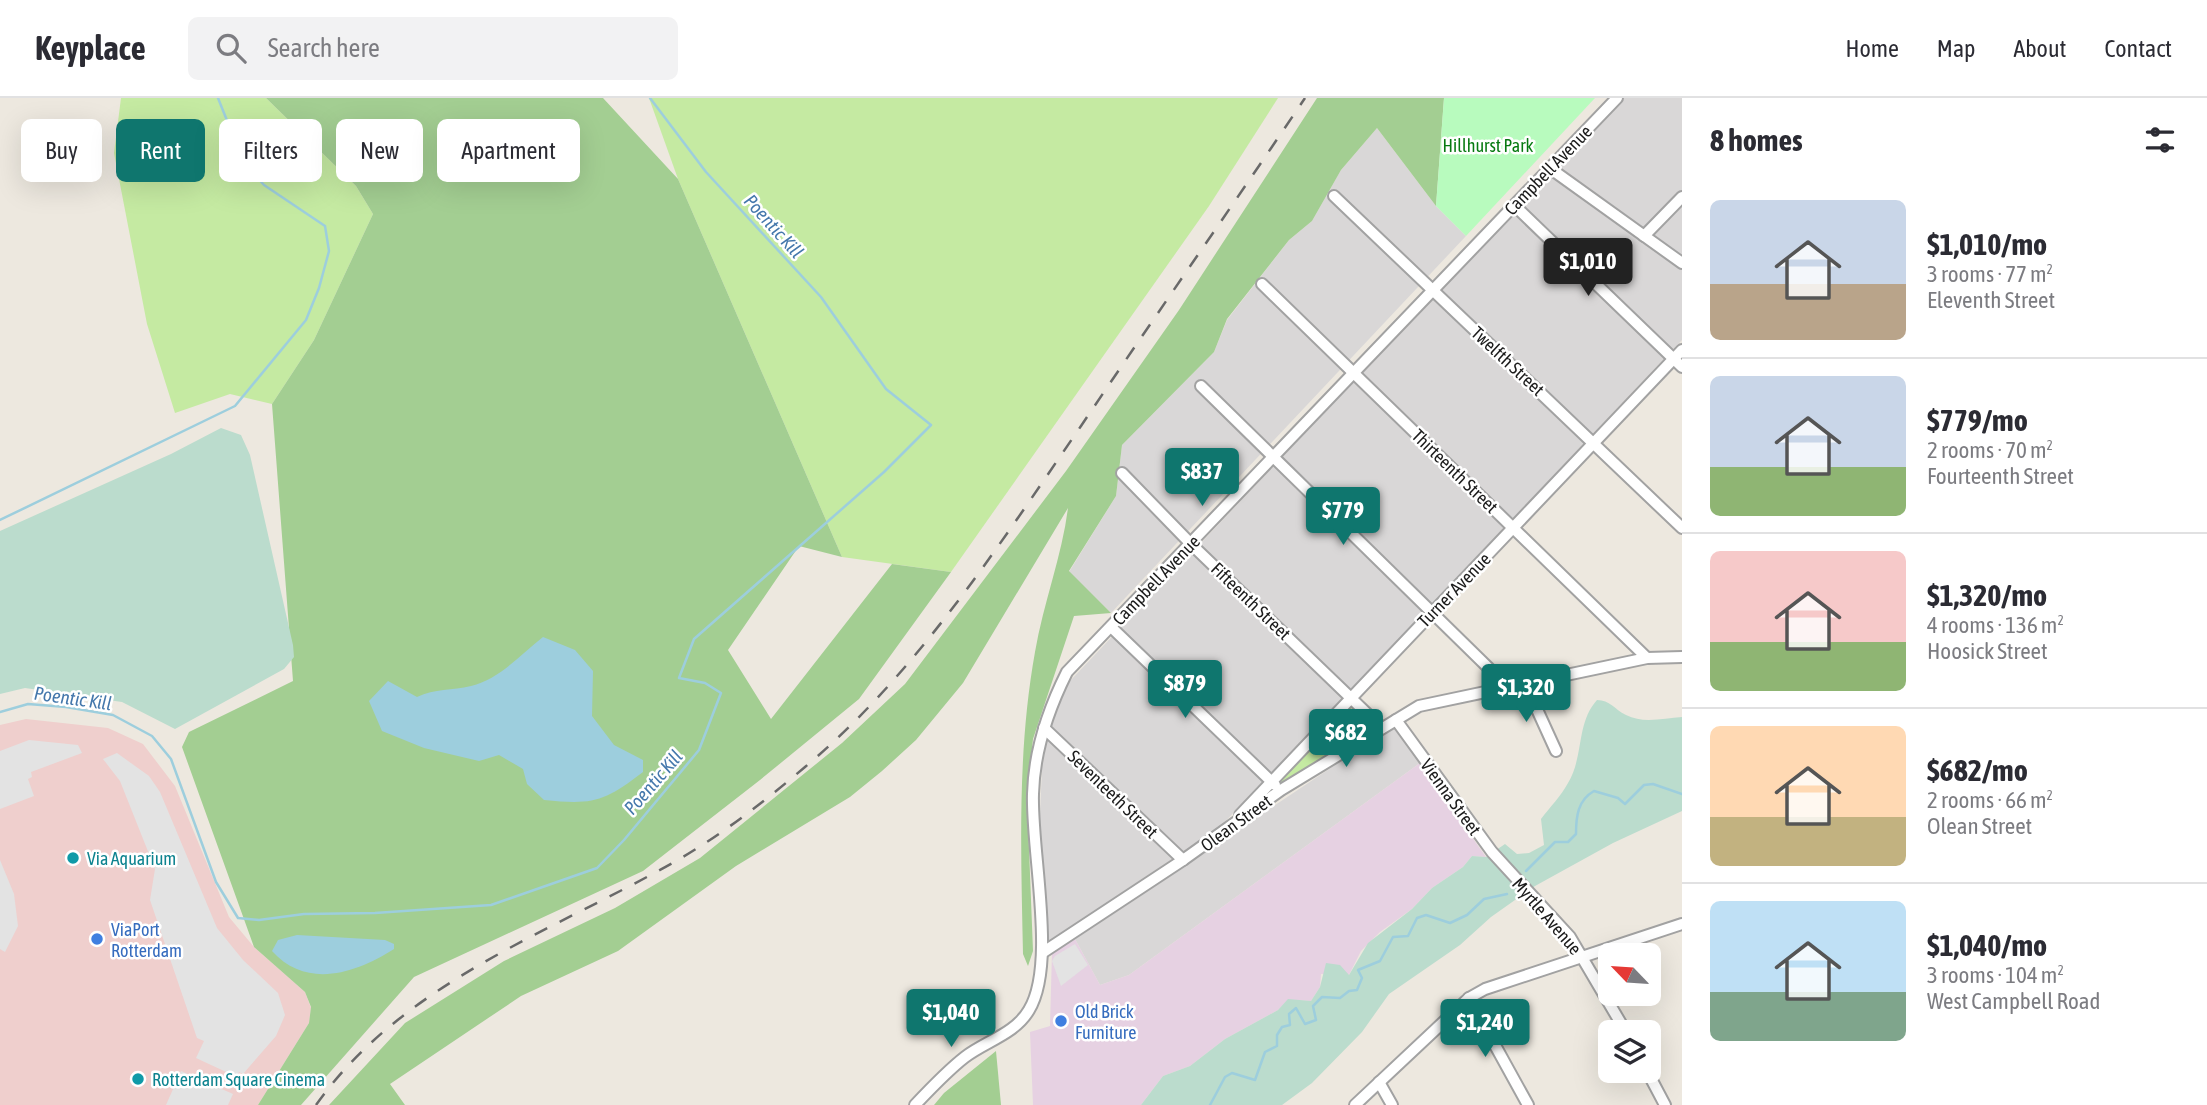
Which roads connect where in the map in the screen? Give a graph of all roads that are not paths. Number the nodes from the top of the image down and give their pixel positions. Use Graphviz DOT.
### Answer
graph roads {
  1 [pos="1617,98"];
  2 [pos="1551,169"];
  3 [pos="1334,196"];
  4 [pos="1682,197"];
  5 [pos="1515,206"];
  6 [pos="1644,236"];
  7 [pos="1682,263"];
  8 [pos="1262,284"];
  9 [pos="1434,292"];
  10 [pos="1682,350"];
  11 [pos="1678,363"];
  12 [pos="1354,373"];
  13 [pos="1201,386"];
  14 [pos="1594,442"];
  15 [pos="1273,457"];
  16 [pos="1122,473"];
  17 [pos="1514,528"];
  18 [pos="1682,528"];
  19 [pos="1191,544"];
  20 [pos="1433,611"];
  21 [pos="1111,627"];
  22 [pos="1682,657"];
  23 [pos="1647,658"];
  24 [pos="1525,684"];
  25 [pos="1507,685"];
  26 [pos="1351,696"];
  27 [pos="1396,720"];
  28 [pos="1044,728"];
  29 [pos="1382,728"];
  30 [pos="1556,751"];
  31 [pos="1270,780"];
  32 [pos="1281,790"];
  33 [pos="1227,830"];
  34 [pos="1182,860"];
  35 [pos="1509,873"];
  36 [pos="1682,924"];
  37 [pos="1042,953"];
  38 [pos="1583,956"];
  39 [pos="1469,998"];
  40 [pos="1619,1020"];
  41 [pos="1379,1082"];
  42 [pos="1653,1083"];
  43 [pos="915,1105"];
  44 [pos="1355,1105"];
  45 [pos="1392,1105"];
  46 [pos="1528,1105"];
  47 [pos="1665,1105"];
  1 -- 2 [label="street, Campbell Avenue"];
  2 -- 5 [label="street, Campbell Avenue"];
  2 -- 6 [label="street"];
  3 -- 9 [label="street, Twelfth Street"];
  4 -- 6 [label="street"];
  5 -- 9 [label="street, Campbell Avenue"];
  5 -- 11 [label="street"];
  6 -- 7 [label="street"];
  8 -- 12 [label="street, Thirteenth Street"];
  9 -- 12 [label="street, Campbell Avenue"];
  9 -- 14 [label="street, Twelfth Street"];
  10 -- 11 [label="street, Turner Avenue"];
  11 -- 14 [label="street, Turner Avenue"];
  12 -- 15 [label="street, Campbell Avenue"];
  12 -- 17 [label="street, Thirteenth Street"];
  13 -- 15 [label="street"];
  14 -- 17 [label="street, Turner Avenue"];
  14 -- 18 [label="street, Twelfth Street"];
  15 -- 19 [label="street, Campbell Avenue"];
  15 -- 20 [label="street"];
  16 -- 19 [label="street, Fifteenth Street"];
  17 -- 20 [label="street, Turner Avenue"];
  17 -- 23 [label="street, Thirteenth Street"];
  19 -- 21 [label="street, Campbell Avenue"];
  19 -- 26 [label="street, Fifteenth Street"];
  20 -- 25 [label="street"];
  20 -- 26 [label="street, Turner Avenue"];
  21 -- 28 [label="street, Campbell Avenue"];
  21 -- 31 [label="street"];
  22 -- 23 [label="street, Olean Street"];
  23 -- 24 [label="street, Olean Street"];
  24 -- 25 [label="street, Olean Street"];
  24 -- 30 [label="street"];
  25 -- 27 [label="street, Olean Street"];
  26 -- 29 [label="street, Fifteenth Street"];
  26 -- 31 [label="street, Turner Avenue"];
  27 -- 29 [label="street, Olean Street"];
  27 -- 35 [label="street, Vienna Street"];
  28 -- 34 [label="street, Seventeeth Street"];
  28 -- 37 [label="street, Campbell Avenue"];
  29 -- 32 [label="street, Olean Street"];
  31 -- 32 [label="street"];
  31 -- 33 [label="street, Turner Avenue"];
  32 -- 33 [label="street, Olean Street"];
  33 -- 34 [label="street, Olean Street"];
  34 -- 37 [label="street, Olean Street"];
  35 -- 38 [label="street, Myrtle Avenue"];
  36 -- 38 [label="street"];
  37 -- 43 [label="street, Campbell Avenue"];
  38 -- 39 [label="street"];
  38 -- 40 [label="street, Myrtle Avenue"];
  39 -- 41 [label="street"];
  39 -- 46 [label="street"];
  41 -- 44 [label="street"];
  41 -- 45 [label="street"];
  42 -- 47 [label="street"];
}
